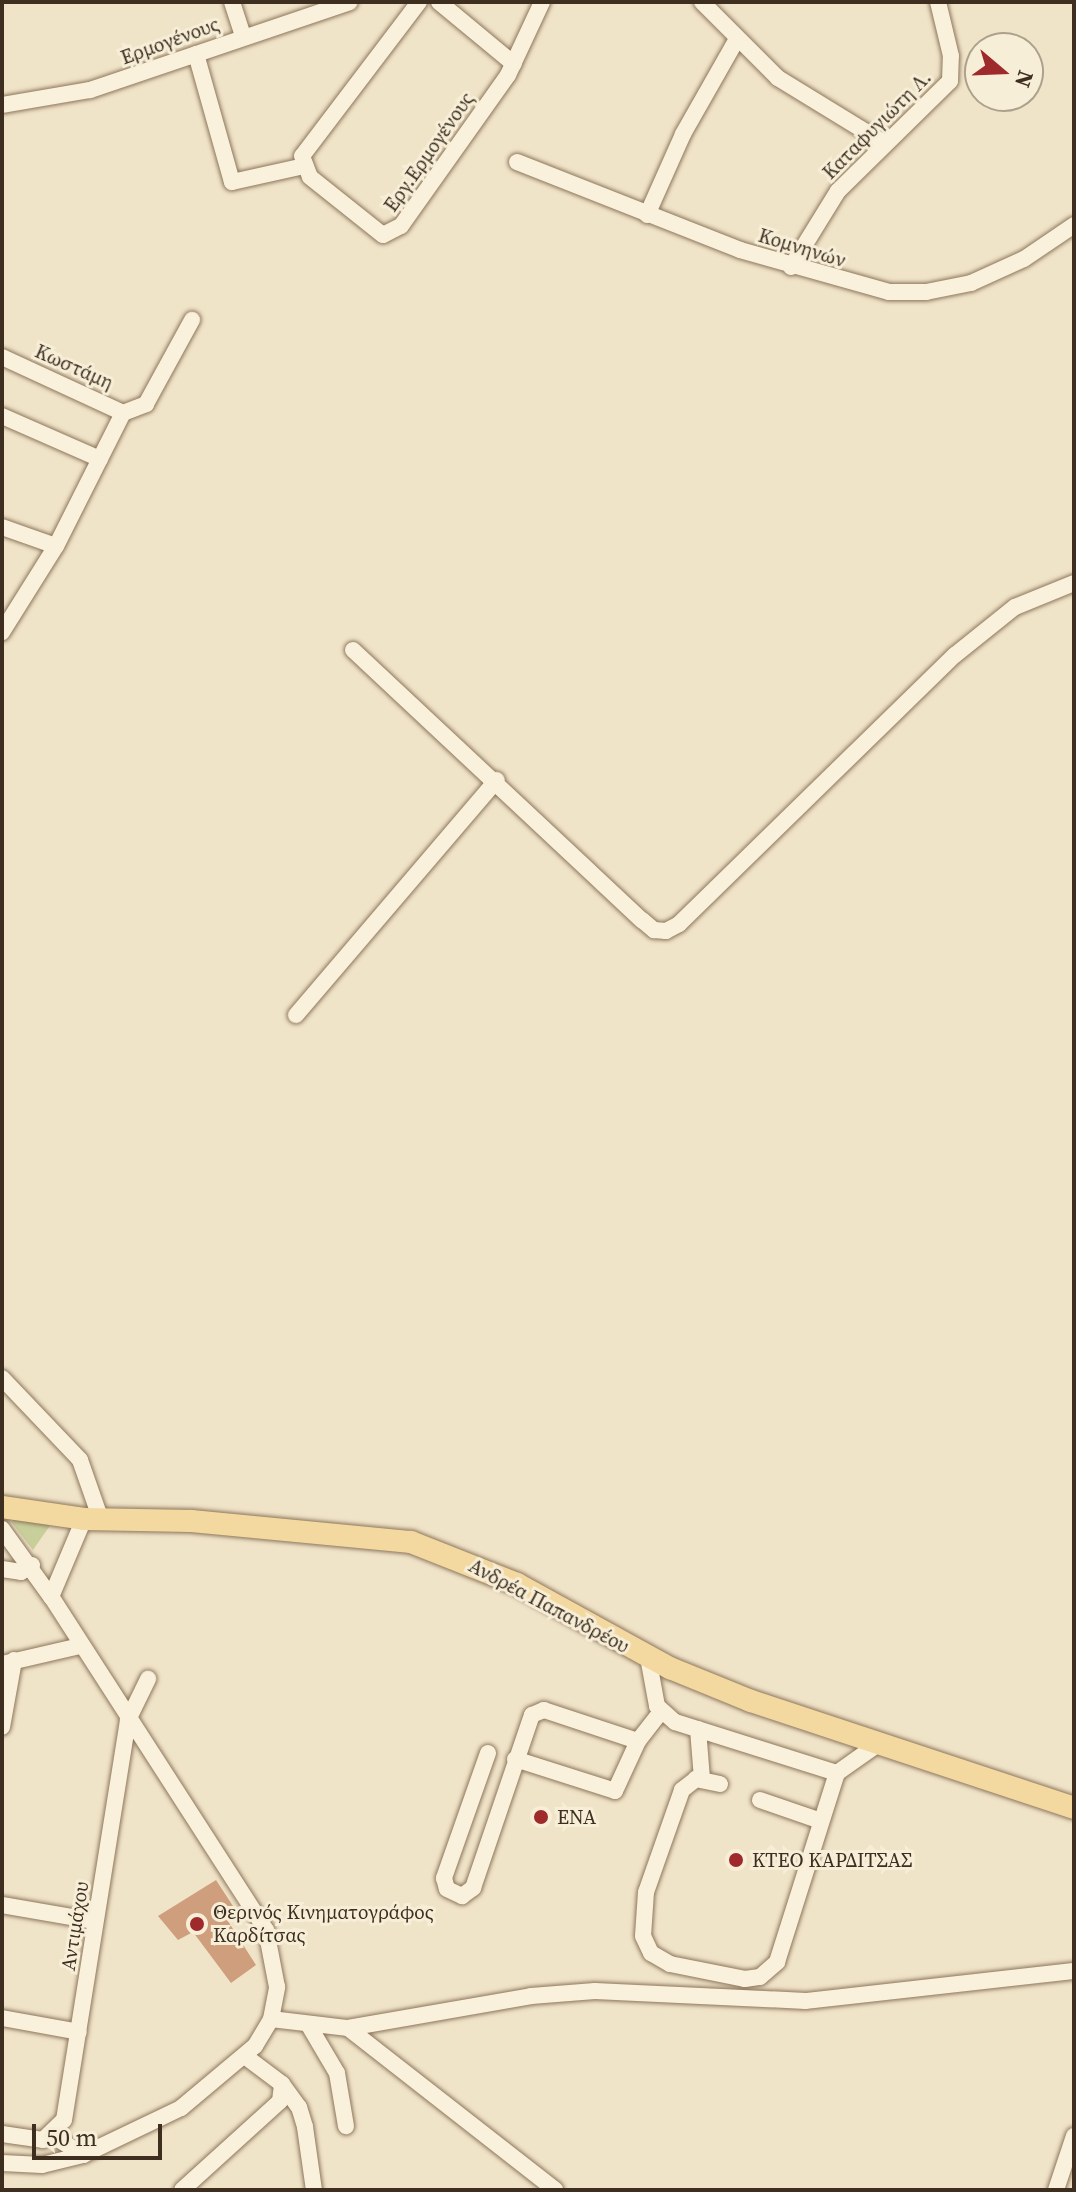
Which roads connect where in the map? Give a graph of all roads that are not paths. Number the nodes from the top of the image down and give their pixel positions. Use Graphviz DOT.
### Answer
graph roads {
  1 [pos="232,2"];
  2 [pos="350,2"];
  3 [pos="419,2"];
  4 [pos="439,2"];
  5 [pos="542,2"];
  6 [pos="702,2"];
  7 [pos="938,2"];
  8 [pos="243,35"];
  9 [pos="737,39"];
  10 [pos="196,54"];
  11 [pos="514,64"];
  12 [pos="2,105"];
  13 [pos="884,143"];
  14 [pos="517,162"];
  15 [pos="304,166"];
  16 [pos="647,215"];
  17 [pos="1074,225"];
  18 [pos="791,267"];
  19 [pos="192,320"];
  20 [pos="2,357"];
  21 [pos="2,416"];
  22 [pos="122,416"];
  23 [pos="100,459"];
  24 [pos="2,527"];
  25 [pos="56,546"];
  26 [pos="1074,583"];
  27 [pos="2,632"];
  28 [pos="353,650"];
  29 [pos="497,780"];
  30 [pos="296,1015"];
  31 [pos="2,1378"];
  32 [pos="2,1507"];
  33 [pos="92,1519"];
  34 [pos="2,1529"];
  35 [pos="32,1565"];
  36 [pos="2,1569"];
  37 [pos="51,1597"];
  38 [pos="80,1646"];
  39 [pos="648,1657"];
  40 [pos="8,1662"];
  41 [pos="148,1679"];
  42 [pos="660,1713"];
  43 [pos="128,1720"];
  44 [pos="2,1727"];
  45 [pos="698,1729"];
  46 [pos="638,1741"];
  47 [pos="878,1744"];
  48 [pos="488,1753"];
  49 [pos="515,1759"];
  50 [pos="837,1773"];
  51 [pos="702,1779"];
  52 [pos="720,1784"];
  53 [pos="760,1800"];
  54 [pos="1074,1808"];
  55 [pos="818,1820"];
  56 [pos="2,1905"];
  57 [pos="95,1921"];
  58 [pos="1074,1971"];
  59 [pos="2,2018"];
  60 [pos="271,2019"];
  61 [pos="308,2024"];
  62 [pos="348,2028"];
  63 [pos="79,2032"];
  64 [pos="246,2057"];
  65 [pos="282,2084"];
  66 [pos="346,2126"];
  67 [pos="2,2134"];
  68 [pos="53,2136"];
  69 [pos="1074,2136"];
  70 [pos="83,2155"];
  71 [pos="2,2163"];
  72 [pos="182,2190"];
  73 [pos="314,2190"];
  74 [pos="555,2190"];
  75 [pos="1056,2190"];
  1 -- 8 [label="street"];
  2 -- 8 [label="street, Ερμογένους"];
  3 -- 15 [label="street"];
  4 -- 11 [label="street"];
  5 -- 11 [label="street, Εργ.Ερμογένους"];
  6 -- 9 [label="street"];
  7 -- 13 [label="street, Καταφυγιώτη Λ."];
  8 -- 10 [label="street, Ερμογένους"];
  9 -- 13 [label="street"];
  9 -- 16 [label="street"];
  10 -- 12 [label="street, Ερμογένους"];
  10 -- 15 [label="street"];
  11 -- 15 [label="street, Εργ.Ερμογένους"];
  13 -- 18 [label="street, Καταφυγιώτη Λ."];
  14 -- 16 [label="street, Κομνηνών"];
  16 -- 18 [label="street, Κομνηνών"];
  17 -- 18 [label="street, Κομνηνών"];
  19 -- 22 [label="street"];
  20 -- 22 [label="street, Κωστάμη"];
  21 -- 23 [label="street"];
  22 -- 23 [label="street"];
  23 -- 25 [label="street"];
  24 -- 25 [label="street"];
  25 -- 27 [label="street"];
  26 -- 29 [label="street"];
  28 -- 29 [label="street"];
  29 -- 30 [label="street"];
  31 -- 33 [label="street"];
  32 -- 33 [label="main road, Ανδρέα Παπανδρέου"];
  33 -- 37 [label="street"];
  33 -- 39 [label="main road, Ανδρέα Παπανδρέου"];
  34 -- 35 [label="street"];
  35 -- 36 [label="street"];
  35 -- 37 [label="street"];
  37 -- 38 [label="street"];
  38 -- 40 [label="street"];
  38 -- 43 [label="street"];
  39 -- 42 [label="street"];
  39 -- 47 [label="main road, Ανδρέα Παπανδρέου"];
  40 -- 44 [label="street"];
  41 -- 43 [label="street, Αντιμάχου"];
  42 -- 45 [label="street"];
  42 -- 46 [label="street"];
  43 -- 57 [label="street, Αντιμάχου"];
  43 -- 60 [label="street"];
  45 -- 50 [label="street"];
  45 -- 51 [label="street"];
  46 -- 49 [label="street"];
  46 -- 49 [label="street"];
  47 -- 50 [label="street"];
  47 -- 54 [label="main road, Ανδρέα Παπανδρέου"];
  48 -- 49 [label="street"];
  50 -- 55 [label="street"];
  51 -- 52 [label="street"];
  51 -- 55 [label="street"];
  53 -- 55 [label="street"];
  56 -- 57 [label="street"];
  57 -- 63 [label="street, Αντιμάχου"];
  58 -- 62 [label="street"];
  59 -- 63 [label="street"];
  60 -- 61 [label="street"];
  60 -- 64 [label="street"];
  61 -- 62 [label="street"];
  61 -- 66 [label="street"];
  62 -- 74 [label="street"];
  63 -- 68 [label="street, Αντιμάχου"];
  64 -- 65 [label="street"];
  64 -- 70 [label="street"];
  65 -- 72 [label="street"];
  65 -- 73 [label="street"];
  67 -- 68 [label="street"];
  68 -- 70 [label="street"];
  69 -- 75 [label="street"];
  70 -- 71 [label="street"];
}
